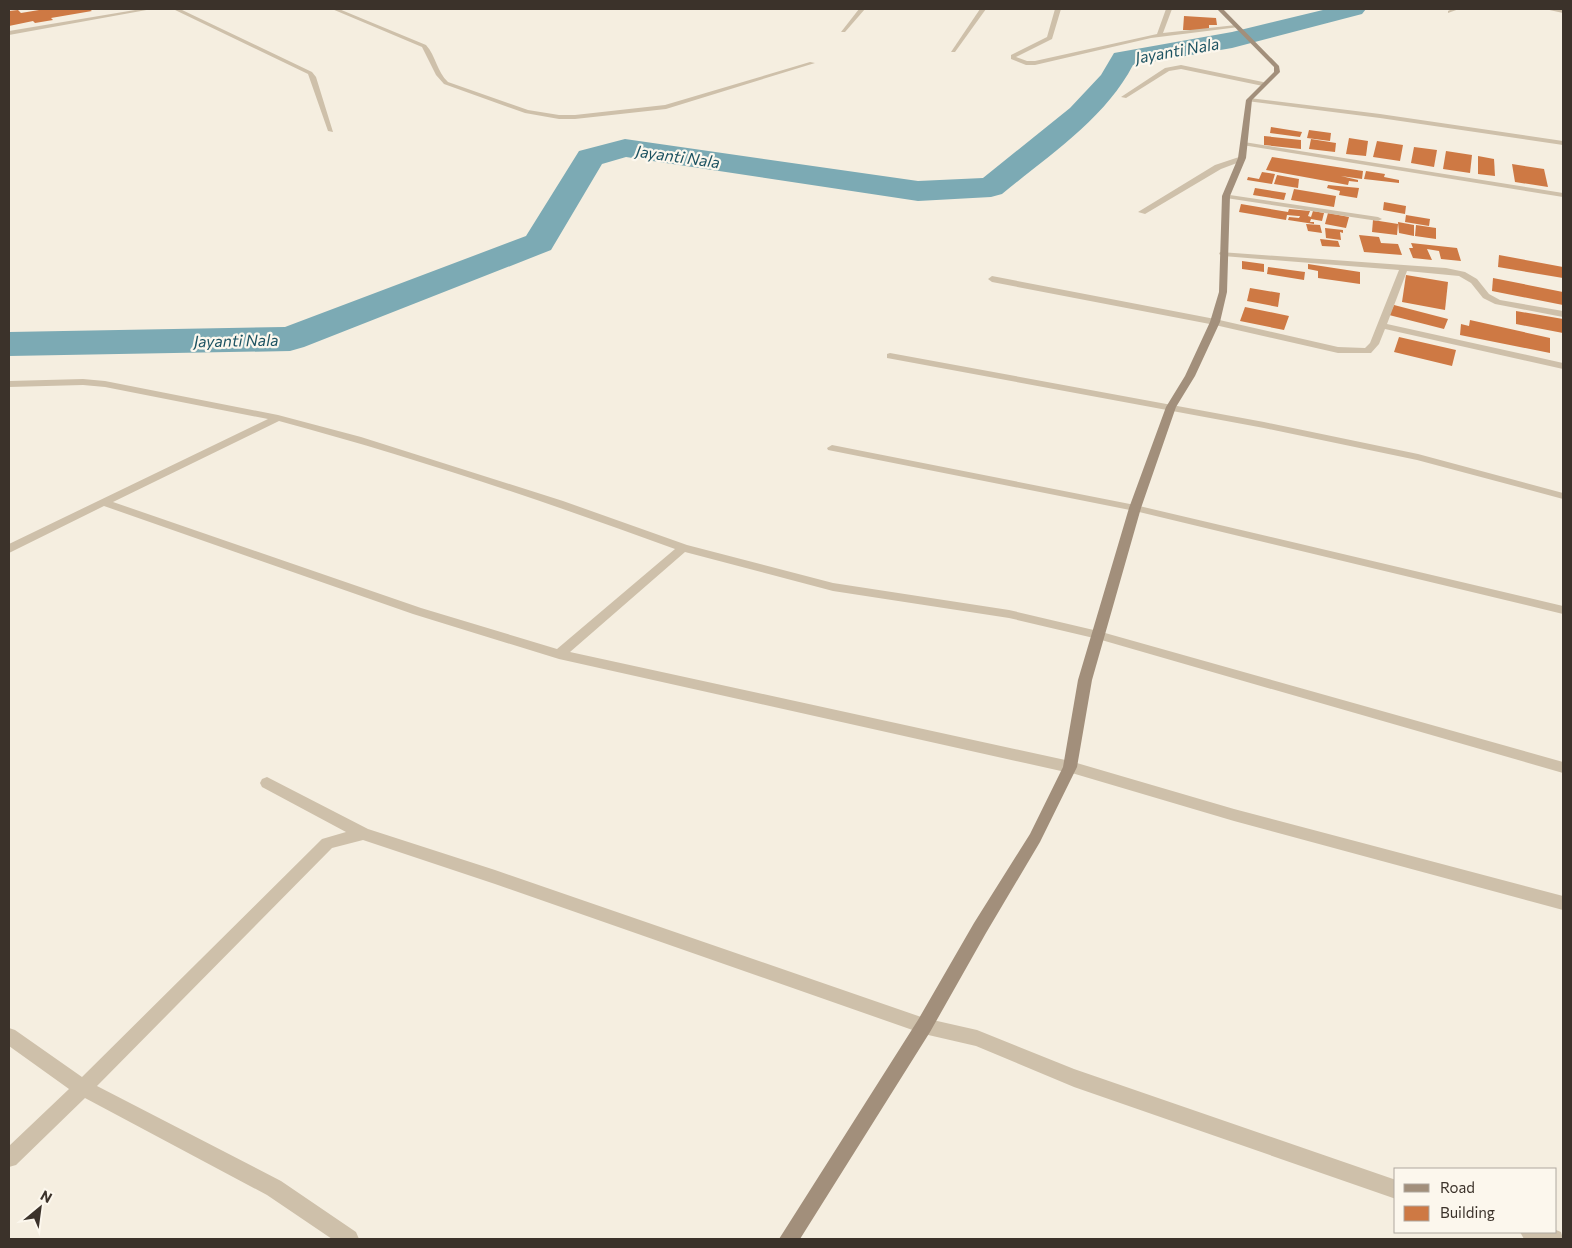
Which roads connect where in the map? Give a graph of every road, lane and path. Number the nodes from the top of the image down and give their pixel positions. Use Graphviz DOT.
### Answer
graph roads {
  1 [pos="149,9"];
  2 [pos="176,9"];
  3 [pos="335,9"];
  4 [pos="862,9"];
  5 [pos="983,9"];
  6 [pos="1058,9"];
  7 [pos="1169,9"];
  8 [pos="1220,9"];
  9 [pos="1456,9"];
  10 [pos="1548,9"];
  11 [pos="1450,12"];
  12 [pos="1563,12"];
  13 [pos="1236,27"];
  14 [pos="843,31"];
  15 [pos="9,33"];
  16 [pos="1160,35"];
  17 [pos="953,51"];
  18 [pos="812,63"];
  19 [pos="1263,84"];
  20 [pos="1124,97"];
  21 [pos="1248,100"];
  22 [pos="331,131"];
  23 [pos="1563,143"];
  24 [pos="1244,144"];
  25 [pos="1242,158"];
  26 [pos="1563,195"];
  27 [pos="1226,196"];
  28 [pos="1142,212"];
  29 [pos="1378,218"];
  30 [pos="1223,254"];
  31 [pos="1404,268"];
  32 [pos="992,279"];
  33 [pos="1563,314"];
  34 [pos="1215,322"];
  35 [pos="1381,325"];
  36 [pos="890,356"];
  37 [pos="1563,366"];
  38 [pos="9,384"];
  39 [pos="1172,407"];
  40 [pos="278,418"];
  41 [pos="832,448"];
  42 [pos="1563,496"];
  43 [pos="103,502"];
  44 [pos="1135,508"];
  45 [pos="683,548"];
  46 [pos="9,549"];
  47 [pos="1563,610"];
  48 [pos="1098,635"];
  49 [pos="559,654"];
  50 [pos="1070,767"];
  51 [pos="1563,768"];
  52 [pos="266,783"];
  53 [pos="363,834"];
  54 [pos="1563,903"];
  55 [pos="924,1026"];
  56 [pos="9,1036"];
  57 [pos="83,1088"];
  58 [pos="9,1158"];
  59 [pos="1394,1189"];
  60 [pos="1533,1233"];
  61 [pos="349,1239"];
  62 [pos="789,1239"];
  63 [pos="1554,1239"];
  1 -- 15 [label="street"];
  2 -- 22 [label="street"];
  3 -- 18 [label="street"];
  4 -- 14 [label="street"];
  5 -- 17 [label="street"];
  6 -- 16 [label="street"];
  7 -- 16 [label="street"];
  8 -- 13 [label="main road"];
  9 -- 11 [label="street"];
  10 -- 12 [label="street"];
  13 -- 16 [label="street"];
  13 -- 19 [label="main road"];
  19 -- 20 [label="street"];
  19 -- 21 [label="main road"];
  21 -- 23 [label="street"];
  21 -- 24 [label="main road"];
  24 -- 25 [label="main road"];
  24 -- 26 [label="street"];
  25 -- 27 [label="main road"];
  25 -- 28 [label="street"];
  27 -- 29 [label="street"];
  27 -- 30 [label="main road"];
  30 -- 31 [label="street"];
  30 -- 34 [label="main road"];
  31 -- 33 [label="street"];
  31 -- 35 [label="street"];
  32 -- 34 [label="street"];
  34 -- 35 [label="street"];
  34 -- 39 [label="main road"];
  35 -- 37 [label="street"];
  36 -- 39 [label="street"];
  38 -- 40 [label="street"];
  39 -- 42 [label="street"];
  39 -- 44 [label="main road"];
  40 -- 43 [label="street"];
  40 -- 45 [label="street"];
  41 -- 44 [label="street"];
  43 -- 46 [label="street"];
  43 -- 49 [label="street"];
  44 -- 47 [label="street"];
  44 -- 48 [label="main road"];
  45 -- 48 [label="street"];
  45 -- 49 [label="street"];
  48 -- 50 [label="main road"];
  48 -- 51 [label="street"];
  49 -- 50 [label="street"];
  50 -- 54 [label="street"];
  50 -- 55 [label="main road"];
  52 -- 53 [label="street"];
  53 -- 55 [label="street"];
  53 -- 57 [label="street"];
  55 -- 59 [label="street"];
  55 -- 62 [label="main road"];
  56 -- 57 [label="street"];
  57 -- 58 [label="street"];
  57 -- 61 [label="street"];
  60 -- 63 [label="street"];
}
